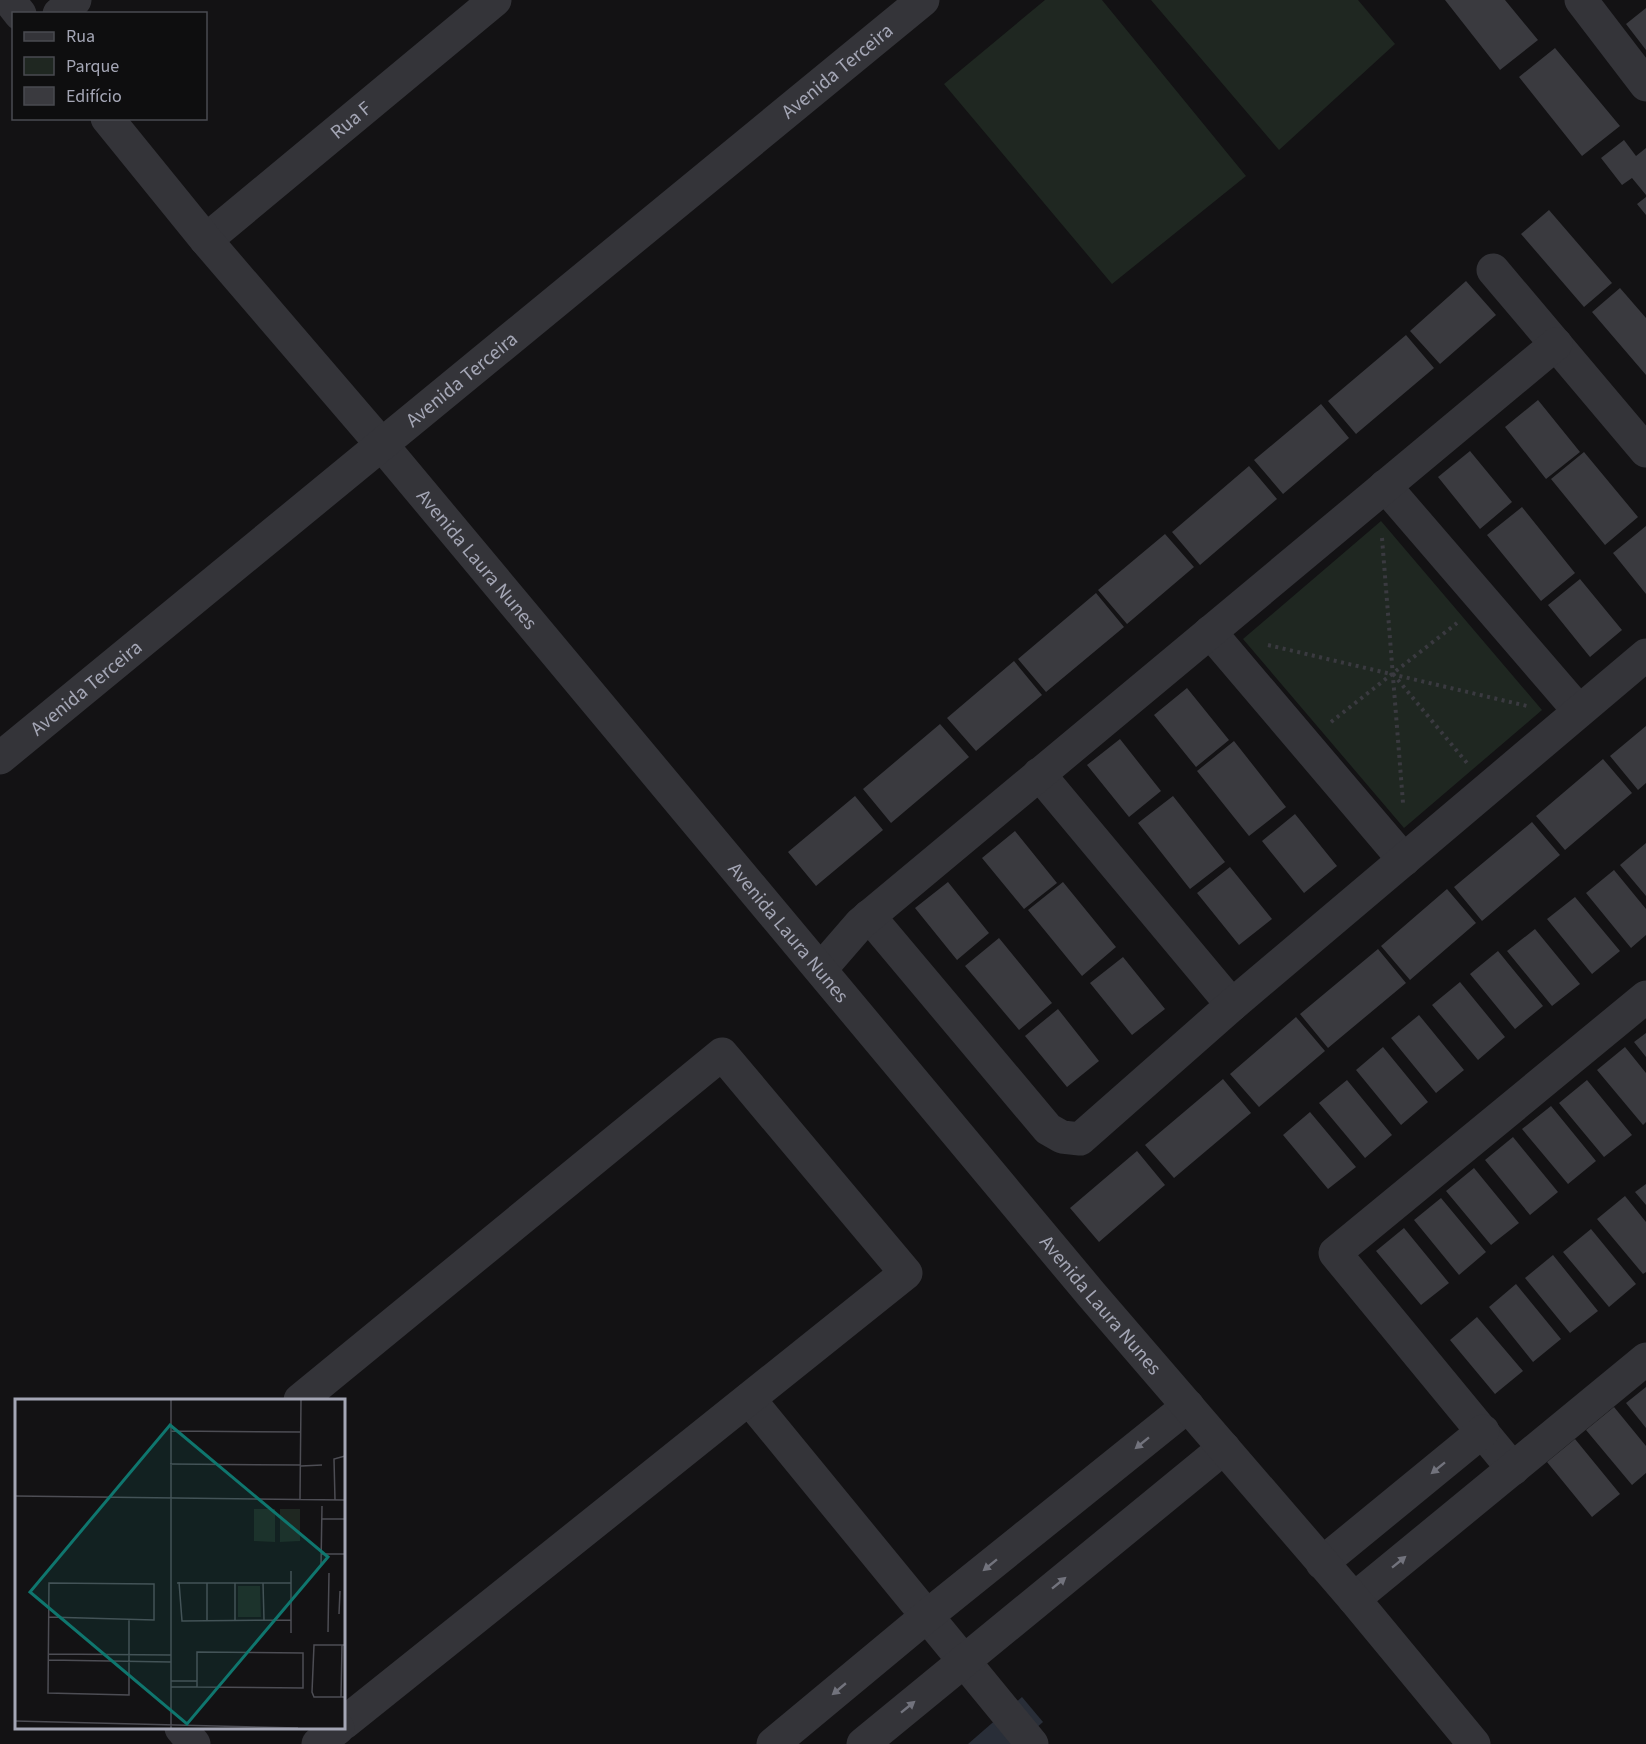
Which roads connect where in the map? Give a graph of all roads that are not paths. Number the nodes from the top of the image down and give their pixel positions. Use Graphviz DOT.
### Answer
graph roads {
  1 [pos="9,0"];
  2 [pos="75,0"];
  3 [pos="495,0"];
  4 [pos="923,0"];
  5 [pos="1592,4"];
  6 [pos="18,12"];
  7 [pos="61,12"];
  8 [pos="1646,85"];
  9 [pos="109,120"];
  10 [pos="206,240"];
  11 [pos="1493,270"];
  12 [pos="1556,344"];
  13 [pos="382,445"];
  14 [pos="1646,451"];
  15 [pos="1385,486"];
  16 [pos="1210,632"];
  17 [pos="1646,655"];
  18 [pos="1579,711"];
  19 [pos="0,758"];
  20 [pos="1039,774"];
  21 [pos="1404,860"];
  22 [pos="868,916"];
  23 [pos="821,969"];
  24 [pos="1646,997"];
  25 [pos="1232,1005"];
  26 [pos="1646,1359"];
  27 [pos="302,1399"];
  28 [pos="748,1399"];
  29 [pos="1188,1406"];
  30 [pos="1483,1431"];
  31 [pos="1224,1448"];
  32 [pos="1513,1469"];
  33 [pos="1322,1563"];
  34 [pos="1353,1599"];
  35 [pos="927,1616"];
  36 [pos="963,1662"];
  37 [pos="345,1722"];
  38 [pos="182,1729"];
  39 [pos="337,1729"];
  40 [pos="194,1744"];
  41 [pos="318,1744"];
  42 [pos="773,1744"];
  43 [pos="863,1744"];
  44 [pos="1032,1744"];
  45 [pos="1474,1744"];
  1 -- 6 [label="street"];
  2 -- 7 [label="street"];
  3 -- 10 [label="street, Rua F"];
  4 -- 13 [label="street, Avenida Terceira"];
  5 -- 8 [label="street"];
  9 -- 10 [label="street, Avenida Laura Nunes"];
  10 -- 13 [label="street, Avenida Laura Nunes"];
  11 -- 12 [label="street"];
  12 -- 14 [label="street"];
  12 -- 15 [label="street"];
  13 -- 19 [label="street, Avenida Terceira"];
  13 -- 23 [label="street, Avenida Laura Nunes"];
  15 -- 16 [label="street"];
  15 -- 18 [label="street"];
  16 -- 20 [label="street"];
  16 -- 21 [label="street"];
  17 -- 18 [label="street"];
  18 -- 21 [label="street"];
  20 -- 22 [label="street"];
  20 -- 25 [label="street"];
  21 -- 25 [label="street"];
  22 -- 23 [label="street"];
  22 -- 25 [label="street"];
  23 -- 29 [label="street, Avenida Laura Nunes"];
  24 -- 30 [label="street"];
  26 -- 32 [label="street"];
  27 -- 28 [label="street"];
  28 -- 35 [label="street"];
  28 -- 37 [label="street"];
  29 -- 31 [label="street, Avenida Laura Nunes"];
  29 -- 35 [label="street, one-way"];
  30 -- 32 [label="street"];
  30 -- 33 [label="street, one-way"];
  31 -- 33 [label="street, Avenida Laura Nunes"];
  36 -- 31 [label="street, one-way"];
  34 -- 32 [label="street, one-way"];
  33 -- 34 [label="street, Avenida Laura Nunes"];
  34 -- 45 [label="street, Avenida Laura Nunes"];
  35 -- 36 [label="street"];
  35 -- 42 [label="street, one-way"];
  43 -- 36 [label="street, one-way"];
  36 -- 44 [label="street"];
  38 -- 40 [label="street"];
  39 -- 41 [label="street"];
}
